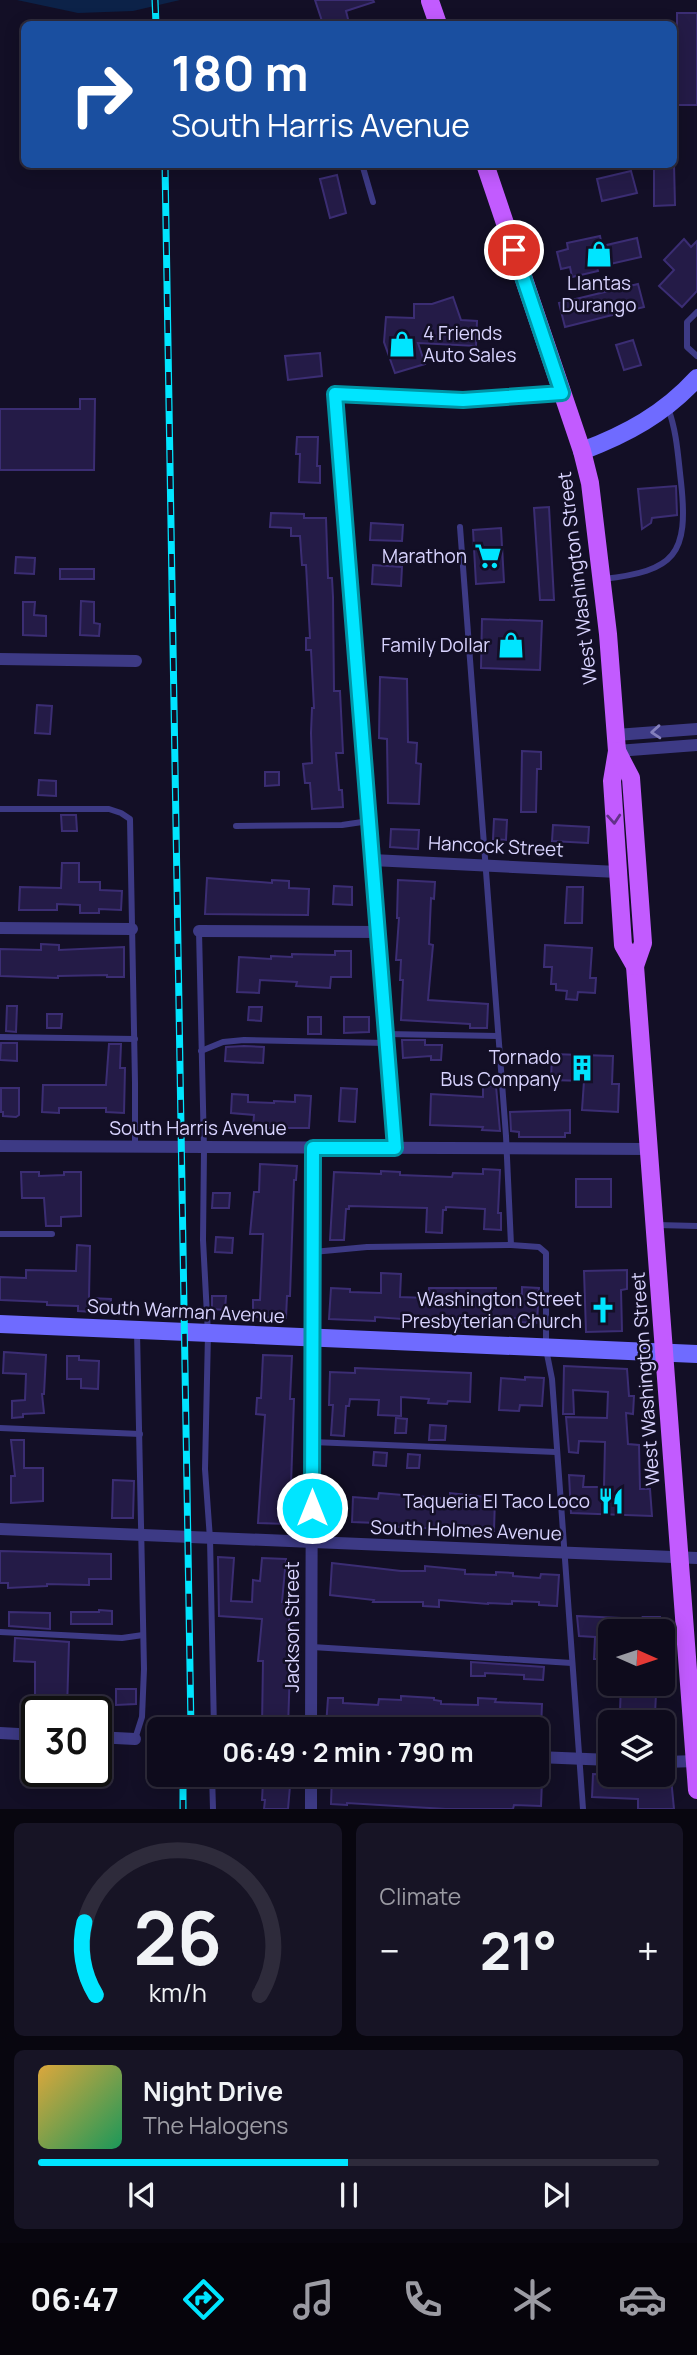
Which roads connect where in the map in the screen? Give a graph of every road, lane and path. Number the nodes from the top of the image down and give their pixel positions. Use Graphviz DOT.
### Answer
graph roads {
  1 [pos="430,1"];
  2 [pos="437,21"];
  3 [pos="363,168"];
  4 [pos="486,168"];
  5 [pos="373,202"];
  6 [pos="697,312"];
  7 [pos="697,356"];
  8 [pos="697,378"];
  9 [pos="562,393"];
  10 [pos="668,406"];
  11 [pos="582,451"];
  12 [pos="460,527"];
  13 [pos="601,579"];
  14 [pos="0,659"];
  15 [pos="136,661"];
  16 [pos="697,729"];
  17 [pos="616,743"];
  18 [pos="697,745"];
  19 [pos="0,809"];
  20 [pos="369,821"];
  21 [pos="236,825"];
  22 [pos="372,860"];
  23 [pos="485,865"];
  24 [pos="618,872"];
  25 [pos="0,929"];
  26 [pos="132,929"];
  27 [pos="199,931"];
  28 [pos="378,932"];
  29 [pos="635,966"];
  30 [pos="498,1036"];
  31 [pos="0,1037"];
  32 [pos="386,1038"];
  33 [pos="135,1039"];
  34 [pos="201,1051"];
  35 [pos="0,1146"];
  36 [pos="135,1147"];
  37 [pos="204,1147"];
  38 [pos="313,1148"];
  39 [pos="395,1148"];
  40 [pos="507,1149"];
  41 [pos="648,1149"];
  42 [pos="654,1225"];
  43 [pos="697,1226"];
  44 [pos="0,1234"];
  45 [pos="52,1234"];
  46 [pos="511,1245"];
  47 [pos="313,1252"];
  48 [pos="0,1324"];
  49 [pos="137,1329"];
  50 [pos="208,1332"];
  51 [pos="312,1337"];
  52 [pos="546,1347"];
  53 [pos="663,1353"];
  54 [pos="697,1354"];
  55 [pos="0,1428"];
  56 [pos="140,1434"];
  57 [pos="312,1442"];
  58 [pos="556,1452"];
  59 [pos="0,1529"];
  60 [pos="142,1536"];
  61 [pos="210,1539"];
  62 [pos="312,1543"];
  63 [pos="563,1553"];
  64 [pos="688,1558"];
  65 [pos="0,1632"];
  66 [pos="144,1635"];
  67 [pos="312,1647"];
  68 [pos="572,1663"];
  69 [pos="214,1717"];
  70 [pos="311,1717"];
  71 [pos="0,1733"];
  72 [pos="21,1734"];
  73 [pos="112,1738"];
  74 [pos="135,1739"];
  75 [pos="549,1758"];
  76 [pos="579,1759"];
  77 [pos="598,1760"];
  78 [pos="696,1761"];
  79 [pos="675,1762"];
  80 [pos="212,1787"];
  81 [pos="311,1787"];
  82 [pos="697,1790"];
  83 [pos="213,1809"];
  84 [pos="311,1809"];
  85 [pos="583,1809"];
  1 -- 2 [label="main road"];
  3 -- 5 [label="lane"];
  4 -- 9 [label="main road, West Washington Street"];
  6 -- 7 [label="lane"];
  8 -- 10 [label="main road"];
  9 -- 11 [label="main road, West Washington Street"];
  9 -- 20 [label="street"];
  10 -- 11 [label="main road"];
  10 -- 13 [label="lane"];
  11 -- 13 [label="main road, West Washington Street"];
  12 -- 23 [label="lane"];
  13 -- 17 [label="main road, West Washington Street"];
  14 -- 15 [label="street"];
  16 -- 17 [label="street, one-way"];
  17 -- 18 [label="street"];
  17 -- 24 [label="main road, West Washington Street, one-way"];
  17 -- 29 [label="main road, West Washington Street"];
  19 -- 26 [label="lane"];
  20 -- 21 [label="lane"];
  20 -- 22 [label="street"];
  22 -- 23 [label="street, Hancock Street"];
  22 -- 28 [label="street"];
  23 -- 24 [label="street, Hancock Street"];
  23 -- 30 [label="lane"];
  24 -- 29 [label="main road, West Washington Street"];
  25 -- 26 [label="street"];
  26 -- 33 [label="lane"];
  27 -- 28 [label="street"];
  27 -- 34 [label="lane"];
  28 -- 32 [label="street"];
  29 -- 41 [label="main road, West Washington Street"];
  30 -- 32 [label="lane"];
  30 -- 40 [label="lane"];
  31 -- 33 [label="lane"];
  32 -- 34 [label="lane"];
  32 -- 39 [label="street"];
  33 -- 36 [label="lane"];
  34 -- 37 [label="lane"];
  35 -- 36 [label="street, South Harris Avenue"];
  36 -- 37 [label="street, South Harris Avenue"];
  37 -- 38 [label="street, South Harris Avenue"];
  37 -- 50 [label="lane"];
  38 -- 39 [label="street, South Harris Avenue"];
  38 -- 47 [label="street, Jackson Street"];
  39 -- 40 [label="street, South Harris Avenue"];
  40 -- 41 [label="street, South Harris Avenue"];
  40 -- 46 [label="lane"];
  41 -- 42 [label="main road, West Washington Street"];
  42 -- 43 [label="lane"];
  42 -- 53 [label="main road, West Washington Street"];
  44 -- 45 [label="lane"];
  46 -- 47 [label="lane"];
  46 -- 52 [label="lane"];
  47 -- 51 [label="street, Jackson Street"];
  48 -- 49 [label="main road, South Warman Avenue"];
  49 -- 50 [label="main road, South Warman Avenue"];
  49 -- 56 [label="lane"];
  50 -- 51 [label="main road, South Warman Avenue"];
  50 -- 61 [label="lane"];
  51 -- 52 [label="main road, South Warman Avenue"];
  51 -- 57 [label="street, Jackson Street"];
  52 -- 53 [label="main road, South Warman Avenue"];
  52 -- 58 [label="lane"];
  53 -- 54 [label="main road, South Warman Avenue"];
  53 -- 64 [label="main road, West Washington Street"];
  55 -- 56 [label="lane"];
  56 -- 60 [label="lane"];
  57 -- 58 [label="lane"];
  57 -- 62 [label="street, Jackson Street"];
  58 -- 63 [label="lane"];
  59 -- 60 [label="street, South Holmes Avenue"];
  60 -- 61 [label="street, South Holmes Avenue"];
  60 -- 66 [label="lane"];
  61 -- 62 [label="street, South Holmes Avenue"];
  61 -- 69 [label="lane"];
  62 -- 63 [label="street, South Holmes Avenue"];
  62 -- 67 [label="street, Jackson Street"];
  63 -- 64 [label="street, South Holmes Avenue"];
  63 -- 68 [label="lane"];
  64 -- 78 [label="main road, West Washington Street"];
  65 -- 66 [label="lane"];
  66 -- 74 [label="lane"];
  67 -- 68 [label="lane"];
  67 -- 70 [label="street, Jackson Street"];
  68 -- 76 [label="lane"];
  71 -- 72 [label="street"];
  73 -- 74 [label="street"];
  75 -- 76 [label="street"];
  76 -- 77 [label="street"];
  76 -- 85 [label="lane"];
  78 -- 79 [label="street"];
  78 -- 82 [label="main road, West Washington Street"];
  80 -- 83 [label="lane"];
  81 -- 84 [label="street"];
}
